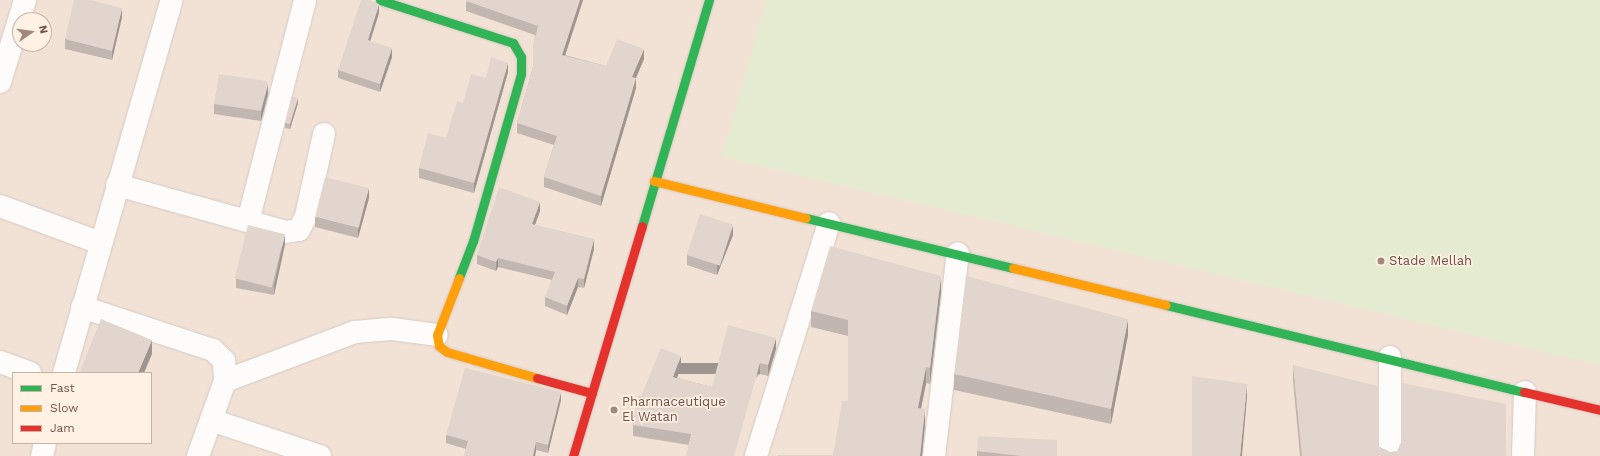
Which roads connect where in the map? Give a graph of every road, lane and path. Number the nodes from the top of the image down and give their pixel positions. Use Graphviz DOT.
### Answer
graph roads {
  1 [pos="25,0"];
  2 [pos="172,0"];
  3 [pos="305,0"];
  4 [pos="380,0"];
  5 [pos="709,0"];
  6 [pos="0,82"];
  7 [pos="324,134"];
  8 [pos="654,181"];
  9 [pos="117,185"];
  10 [pos="0,206"];
  11 [pos="248,221"];
  12 [pos="829,223"];
  13 [pos="100,243"];
  14 [pos="958,253"];
  15 [pos="82,307"];
  16 [pos="437,335"];
  17 [pos="1390,357"];
  18 [pos="0,362"];
  19 [pos="27,372"];
  20 [pos="64,372"];
  21 [pos="225,381"];
  22 [pos="1525,392"];
  23 [pos="592,393"];
  24 [pos="1600,410"];
  25 [pos="211,420"];
  26 [pos="45,444"];
  27 [pos="42,456"];
  28 [pos="198,456"];
  29 [pos="320,456"];
  30 [pos="573,456"];
  31 [pos="756,456"];
  32 [pos="934,456"];
  33 [pos="1390,456"];
  34 [pos="1523,456"];
  1 -- 6 [label="street"];
  2 -- 9 [label="street"];
  3 -- 11 [label="street"];
  4 -- 16 [label="street"];
  5 -- 8 [label="street"];
  7 -- 11 [label="street"];
  8 -- 12 [label="street"];
  8 -- 23 [label="street"];
  9 -- 11 [label="street"];
  9 -- 13 [label="street"];
  10 -- 13 [label="street"];
  12 -- 14 [label="street"];
  12 -- 31 [label="street"];
  13 -- 15 [label="street"];
  14 -- 17 [label="street"];
  14 -- 32 [label="street"];
  15 -- 20 [label="street"];
  15 -- 21 [label="street"];
  16 -- 21 [label="street"];
  16 -- 23 [label="street"];
  17 -- 22 [label="street"];
  17 -- 33 [label="street"];
  18 -- 19 [label="street"];
  21 -- 25 [label="street"];
  22 -- 24 [label="street"];
  22 -- 34 [label="street"];
  23 -- 30 [label="street"];
  25 -- 28 [label="street"];
  25 -- 29 [label="street"];
  26 -- 27 [label="street"];
}
